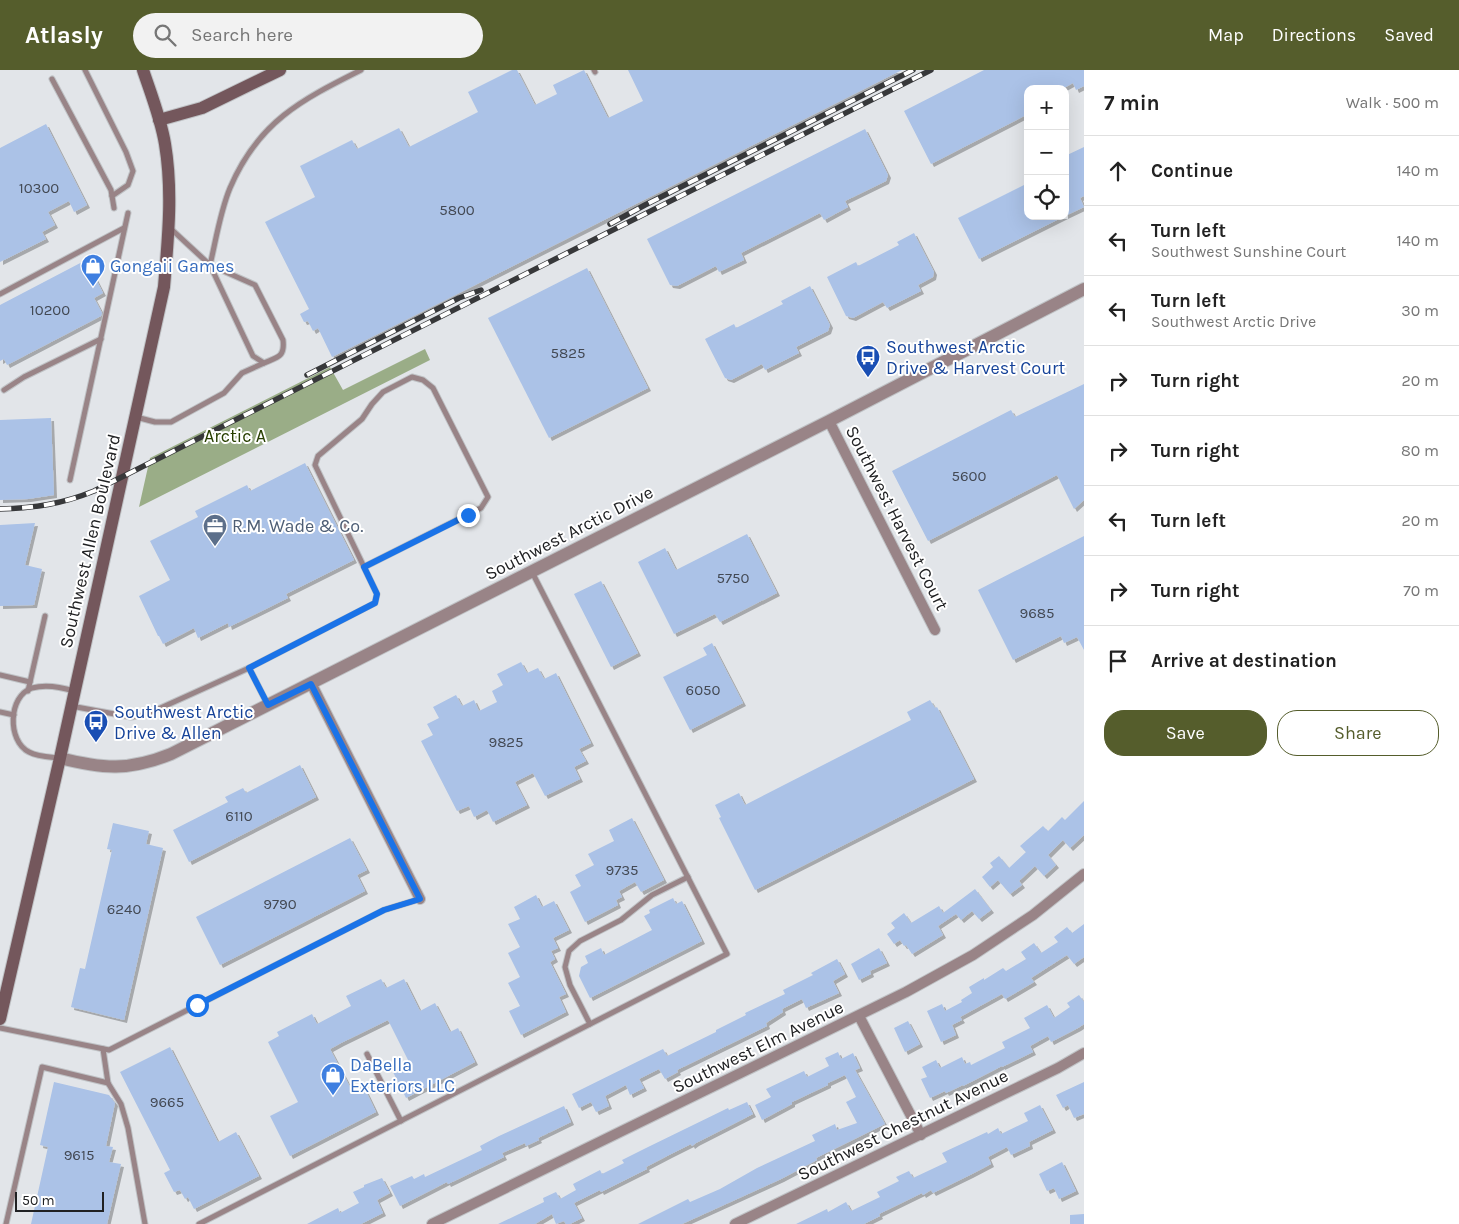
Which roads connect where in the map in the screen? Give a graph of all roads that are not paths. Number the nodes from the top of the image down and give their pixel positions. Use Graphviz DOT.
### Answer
graph roads {
  1 [pos="85,70"];
  2 [pos="143,70"];
  3 [pos="280,70"];
  4 [pos="361,70"];
  5 [pos="52,79"];
  6 [pos="159,120"];
  7 [pos="112,196"];
  8 [pos="114,208"];
  9 [pos="128,213"];
  10 [pos="169,227"];
  11 [pos="124,228"];
  12 [pos="210,266"];
  13 [pos="1084,289"];
  14 [pos="0,294"];
  15 [pos="101,339"];
  16 [pos="264,363"];
  17 [pos="4,390"];
  18 [pos="136,417"];
  19 [pos="829,421"];
  20 [pos="70,480"];
  21 [pos="364,567"];
  22 [pos="532,572"];
  23 [pos="45,616"];
  24 [pos="935,630"];
  25 [pos="249,668"];
  26 [pos="0,675"];
  27 [pos="30,682"];
  28 [pos="311,684"];
  29 [pos="28,691"];
  30 [pos="74,692"];
  31 [pos="268,705"];
  32 [pos="71,706"];
  33 [pos="0,712"];
  34 [pos="14,715"];
  35 [pos="60,758"];
  36 [pos="1084,874"];
  37 [pos="688,877"];
  38 [pos="420,899"];
  39 [pos="2,1004"];
  40 [pos="860,1016"];
  41 [pos="0,1019"];
  42 [pos="590,1024"];
  43 [pos="0,1028"];
  44 [pos="103,1049"];
  45 [pos="1084,1053"];
  46 [pos="367,1054"];
  47 [pos="108,1083"];
  48 [pos="401,1121"];
  49 [pos="921,1135"];
  50 [pos="6,1224"];
  51 [pos="145,1224"];
  52 [pos="199,1224"];
  53 [pos="432,1224"];
  54 [pos="735,1224"];
  1 -- 7 [label="lane"];
  2 -- 6 [label="main road, Southwest Allen Boulevard"];
  3 -- 6 [label="main road"];
  4 -- 12 [label="lane"];
  5 -- 7 [label="lane"];
  6 -- 10 [label="main road, Southwest Allen Boulevard"];
  7 -- 8 [label="lane"];
  9 -- 11 [label="lane"];
  10 -- 12 [label="lane"];
  10 -- 18 [label="main road, Southwest Allen Boulevard"];
  11 -- 14 [label="lane"];
  11 -- 15 [label="lane"];
  12 -- 16 [label="lane"];
  12 -- 16 [label="lane"];
  13 -- 19 [label="street, Southwest Arctic Drive"];
  15 -- 17 [label="lane"];
  15 -- 20 [label="lane"];
  16 -- 18 [label="lane"];
  18 -- 30 [label="main road, Southwest Allen Boulevard"];
  19 -- 22 [label="street, Southwest Arctic Drive"];
  19 -- 24 [label="street, Southwest Harvest Court"];
  21 -- 21 [label="lane"];
  21 -- 25 [label="lane"];
  22 -- 28 [label="street, Southwest Arctic Drive"];
  22 -- 37 [label="lane"];
  23 -- 27 [label="lane"];
  25 -- 31 [label="lane"];
  25 -- 32 [label="lane"];
  26 -- 27 [label="lane"];
  27 -- 29 [label="lane"];
  28 -- 31 [label="street, Southwest Arctic Drive"];
  28 -- 38 [label="street"];
  29 -- 30 [label="lane"];
  29 -- 34 [label="lane"];
  30 -- 32 [label="main road, Southwest Allen Boulevard"];
  31 -- 35 [label="street, Southwest Arctic Drive"];
  32 -- 35 [label="main road, Southwest Allen Boulevard"];
  33 -- 34 [label="lane"];
  34 -- 35 [label="lane"];
  35 -- 39 [label="main road, Southwest Allen Boulevard"];
  36 -- 40 [label="street, Southwest Elm Avenue"];
  37 -- 42 [label="lane"];
  37 -- 42 [label="lane"];
  38 -- 44 [label="lane"];
  39 -- 41 [label="main road, Southwest Allen Boulevard"];
  40 -- 49 [label="street"];
  40 -- 53 [label="street, Southwest Elm Avenue"];
  42 -- 48 [label="lane"];
  43 -- 44 [label="lane"];
  44 -- 47 [label="lane"];
  45 -- 49 [label="street, Southwest Chestnut Avenue"];
  46 -- 48 [label="lane"];
  47 -- 50 [label="lane"];
  47 -- 51 [label="lane"];
  48 -- 52 [label="lane"];
  49 -- 54 [label="street, Southwest Chestnut Avenue"];
}
